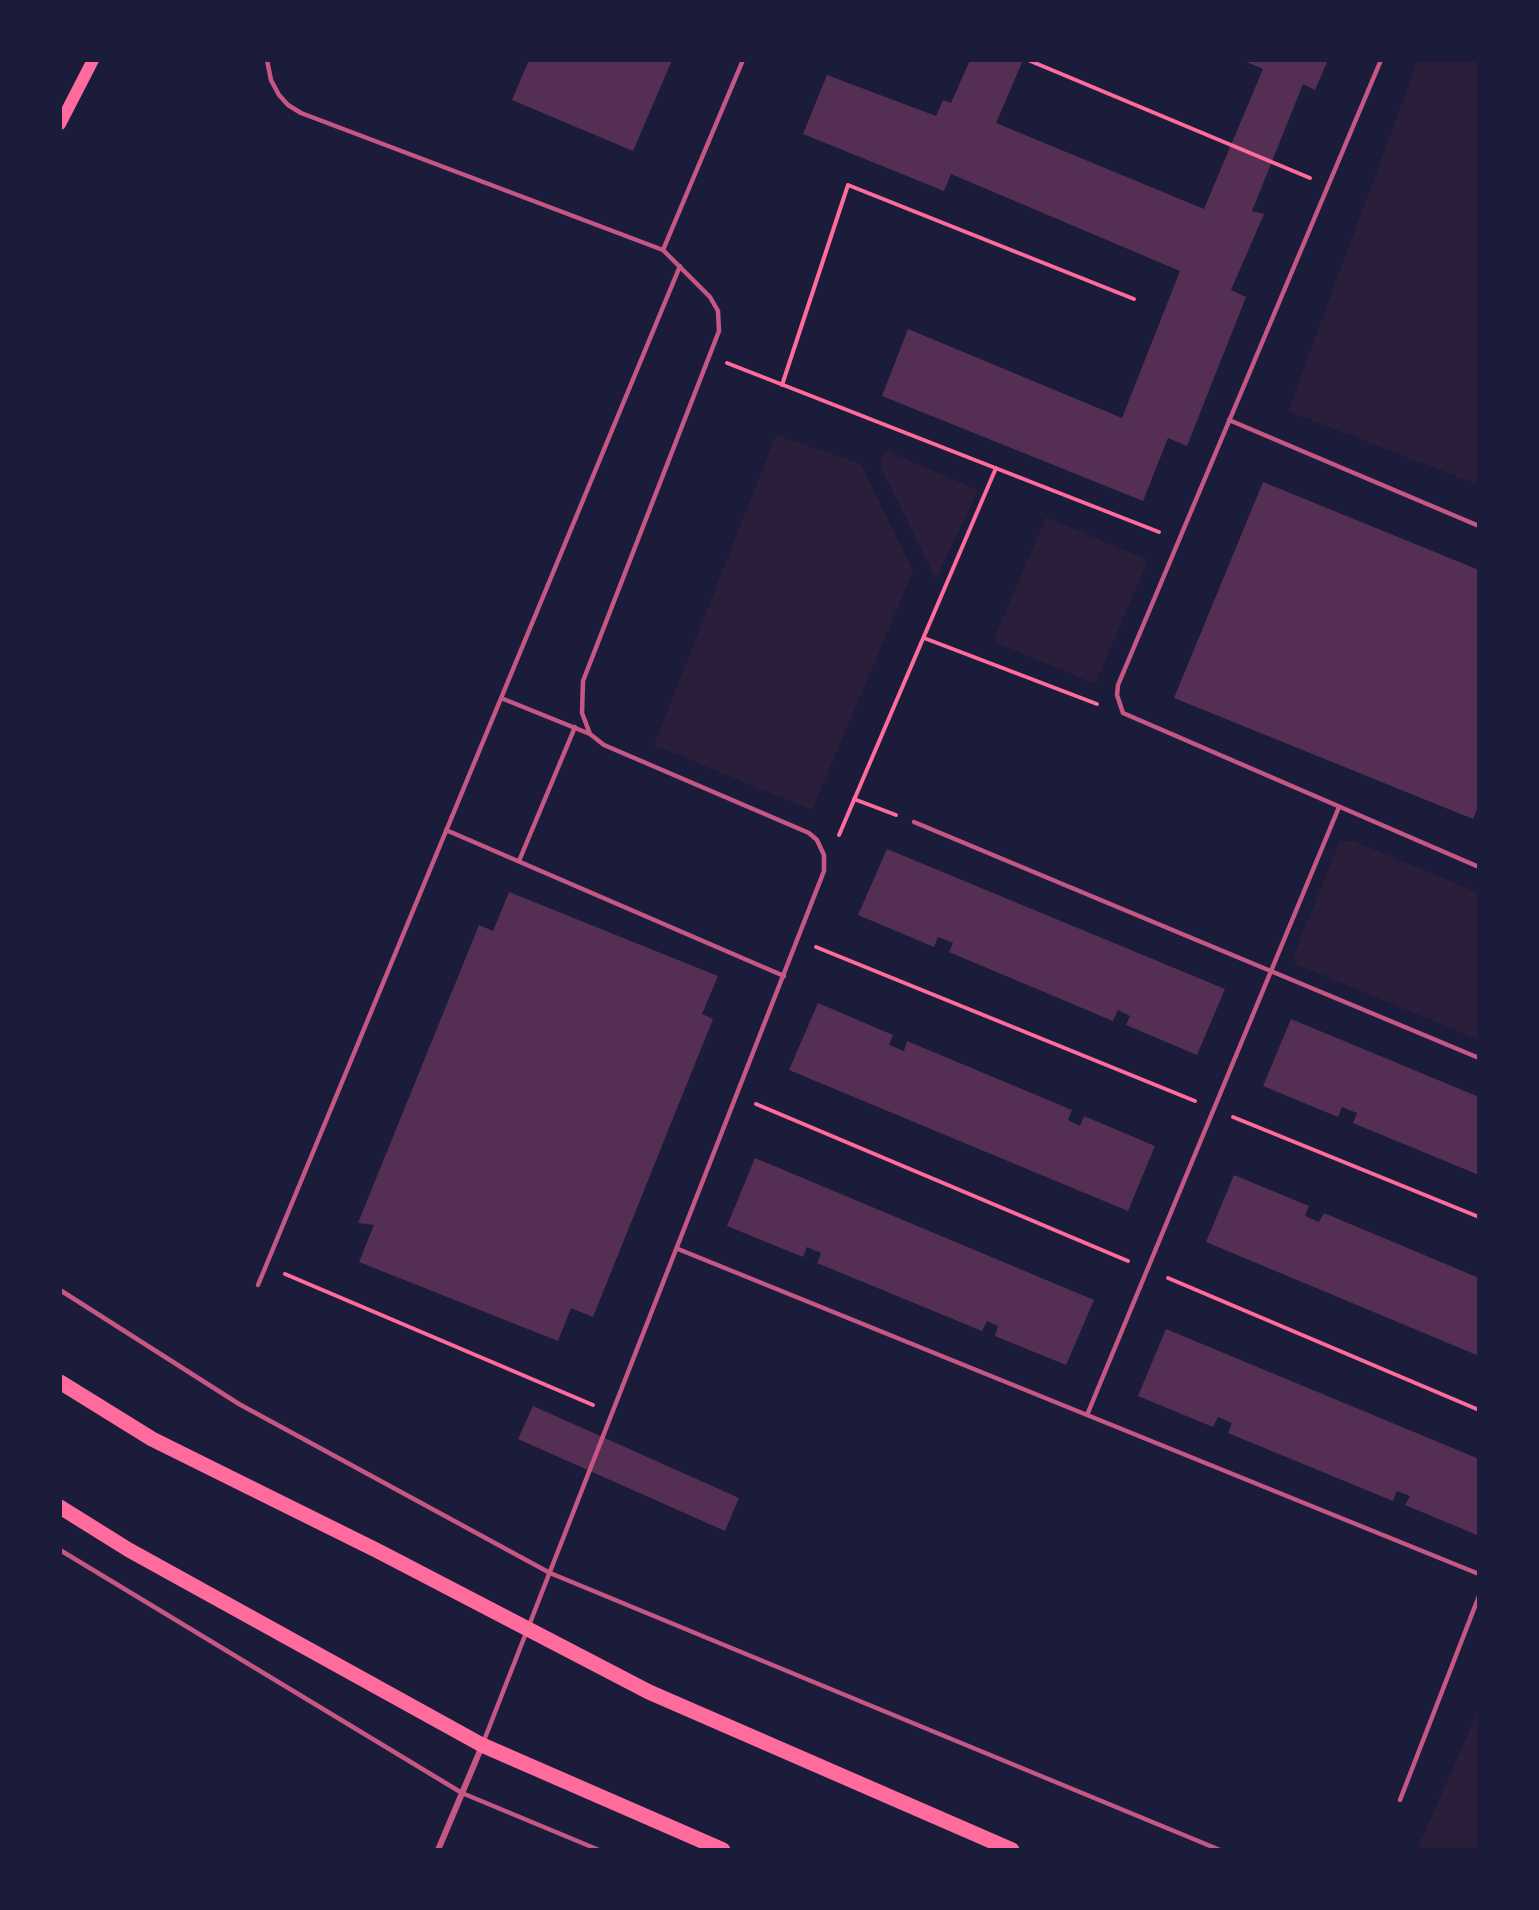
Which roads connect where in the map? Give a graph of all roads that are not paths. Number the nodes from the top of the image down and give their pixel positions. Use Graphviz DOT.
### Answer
graph roads {
  1 [pos="93,60"];
  2 [pos="267,60"];
  3 [pos="743,60"];
  4 [pos="1381,60"];
  5 [pos="60,124"];
  6 [pos="663,250"];
  7 [pos="680,266"];
  8 [pos="1229,420"];
  9 [pos="1479,526"];
  10 [pos="501,698"];
  11 [pos="575,727"];
  12 [pos="590,734"];
  13 [pos="1339,807"];
  14 [pos="914,822"];
  15 [pos="446,830"];
  16 [pos="519,861"];
  17 [pos="1479,867"];
  18 [pos="1271,971"];
  19 [pos="784,976"];
  20 [pos="1479,1058"];
  21 [pos="678,1249"];
  22 [pos="258,1285"];
  23 [pos="60,1290"];
  24 [pos="60,1382"];
  25 [pos="1087,1415"];
  26 [pos="60,1507"];
  27 [pos="60,1550"];
  28 [pos="550,1573"];
  29 [pos="1479,1574"];
  30 [pos="1479,1596"];
  31 [pos="528,1629"];
  32 [pos="482,1745"];
  33 [pos="462,1793"];
  34 [pos="1400,1800"];
  35 [pos="438,1850"];
  36 [pos="599,1850"];
  37 [pos="723,1850"];
  38 [pos="1012,1850"];
  39 [pos="1220,1850"];
  1 -- 5 [label="main road"];
  2 -- 6 [label="lane"];
  3 -- 6 [label="lane"];
  4 -- 8 [label="lane"];
  6 -- 7 [label="lane"];
  7 -- 10 [label="lane"];
  7 -- 12 [label="lane"];
  8 -- 9 [label="lane"];
  8 -- 13 [label="lane"];
  10 -- 11 [label="lane"];
  10 -- 15 [label="lane"];
  11 -- 12 [label="lane"];
  11 -- 16 [label="lane"];
  12 -- 19 [label="lane"];
  13 -- 17 [label="lane"];
  13 -- 18 [label="lane"];
  14 -- 18 [label="lane"];
  15 -- 16 [label="lane"];
  15 -- 22 [label="lane"];
  16 -- 19 [label="lane"];
  18 -- 20 [label="lane"];
  18 -- 25 [label="lane"];
  19 -- 21 [label="lane"];
  21 -- 25 [label="lane"];
  21 -- 28 [label="lane"];
  23 -- 28 [label="lane"];
  24 -- 31 [label="main road"];
  25 -- 29 [label="lane"];
  26 -- 32 [label="main road"];
  27 -- 33 [label="lane"];
  28 -- 31 [label="lane"];
  28 -- 39 [label="lane"];
  30 -- 34 [label="lane"];
  31 -- 32 [label="lane"];
  31 -- 38 [label="main road"];
  32 -- 33 [label="street"];
  32 -- 37 [label="main road"];
  33 -- 35 [label="street"];
  33 -- 36 [label="lane"];
}
